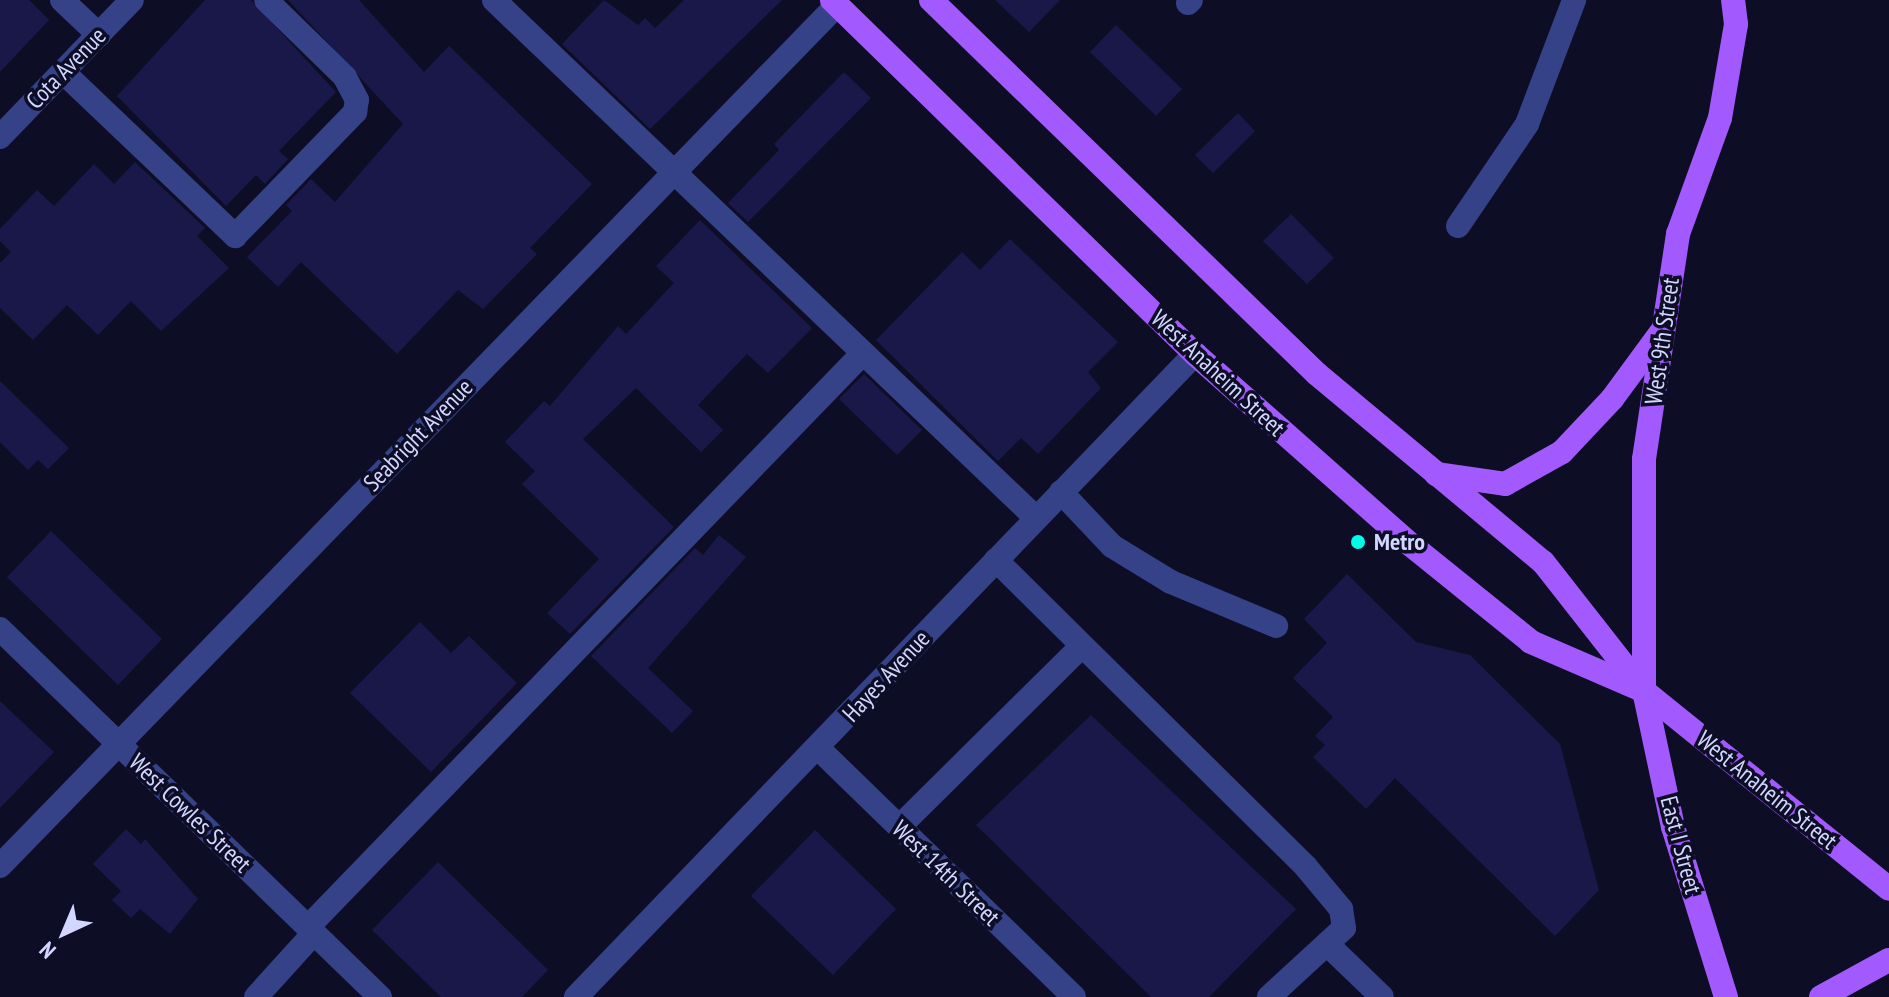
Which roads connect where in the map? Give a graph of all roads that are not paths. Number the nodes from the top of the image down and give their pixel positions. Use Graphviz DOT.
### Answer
graph roads {
  1 [pos="62,0"];
  2 [pos="132,0"];
  3 [pos="266,0"];
  4 [pos="494,0"];
  5 [pos="931,0"];
  6 [pos="1574,0"];
  7 [pos="1733,0"];
  8 [pos="834,2"];
  9 [pos="99,35"];
  10 [pos="63,72"];
  11 [pos="0,137"];
  12 [pos="672,171"];
  13 [pos="1458,226"];
  14 [pos="1663,330"];
  15 [pos="863,353"];
  16 [pos="1195,354"];
  17 [pos="1435,474"];
  18 [pos="1061,492"];
  19 [pos="1036,518"];
  20 [pos="996,560"];
  21 [pos="1276,626"];
  22 [pos="0,629"];
  23 [pos="1082,646"];
  24 [pos="1644,691"];
  25 [pos="119,744"];
  26 [pos="818,748"];
  27 [pos="899,827"];
  28 [pos="0,866"];
  29 [pos="1889,889"];
  30 [pos="311,930"];
  31 [pos="1336,936"];
  32 [pos="1889,960"];
  33 [pos="256,997"];
  34 [pos="380,997"];
  35 [pos="576,997"];
  36 [pos="1074,997"];
  37 [pos="1269,997"];
  38 [pos="1382,997"];
  39 [pos="1726,997"];
  40 [pos="1821,997"];
  1 -- 9 [label="street"];
  2 -- 9 [label="street, Cota Avenue"];
  3 -- 10 [label="street"];
  4 -- 12 [label="street"];
  5 -- 17 [label="main road, West Anaheim Street"];
  6 -- 13 [label="street"];
  7 -- 14 [label="main road, West 9th Street"];
  8 -- 12 [label="street, Seabright Avenue"];
  8 -- 16 [label="main road, West Anaheim Street"];
  9 -- 10 [label="street, Cota Avenue"];
  10 -- 11 [label="street, Cota Avenue"];
  12 -- 15 [label="street"];
  12 -- 25 [label="street, Seabright Avenue"];
  14 -- 17 [label="main road"];
  14 -- 24 [label="main road, West 9th Street"];
  15 -- 19 [label="street"];
  15 -- 30 [label="street"];
  16 -- 18 [label="street, Hayes Avenue"];
  16 -- 24 [label="main road, West Anaheim Street"];
  17 -- 24 [label="main road, West Anaheim Street"];
  18 -- 19 [label="street, Hayes Avenue"];
  18 -- 21 [label="street"];
  19 -- 20 [label="street, Hayes Avenue"];
  20 -- 23 [label="street"];
  20 -- 26 [label="street, Hayes Avenue"];
  22 -- 25 [label="street, West Cowles Street"];
  23 -- 27 [label="street"];
  23 -- 31 [label="street"];
  24 -- 29 [label="main road, West Anaheim Street"];
  24 -- 39 [label="main road, East I Street"];
  25 -- 28 [label="street, Seabright Avenue"];
  25 -- 30 [label="street, West Cowles Street"];
  26 -- 27 [label="street, West 14th Street"];
  26 -- 35 [label="street, Hayes Avenue"];
  27 -- 36 [label="street, West 14th Street"];
  30 -- 33 [label="street"];
  30 -- 34 [label="street, West Cowles Street"];
  31 -- 37 [label="street"];
  31 -- 38 [label="street"];
  32 -- 40 [label="main road"];
}
